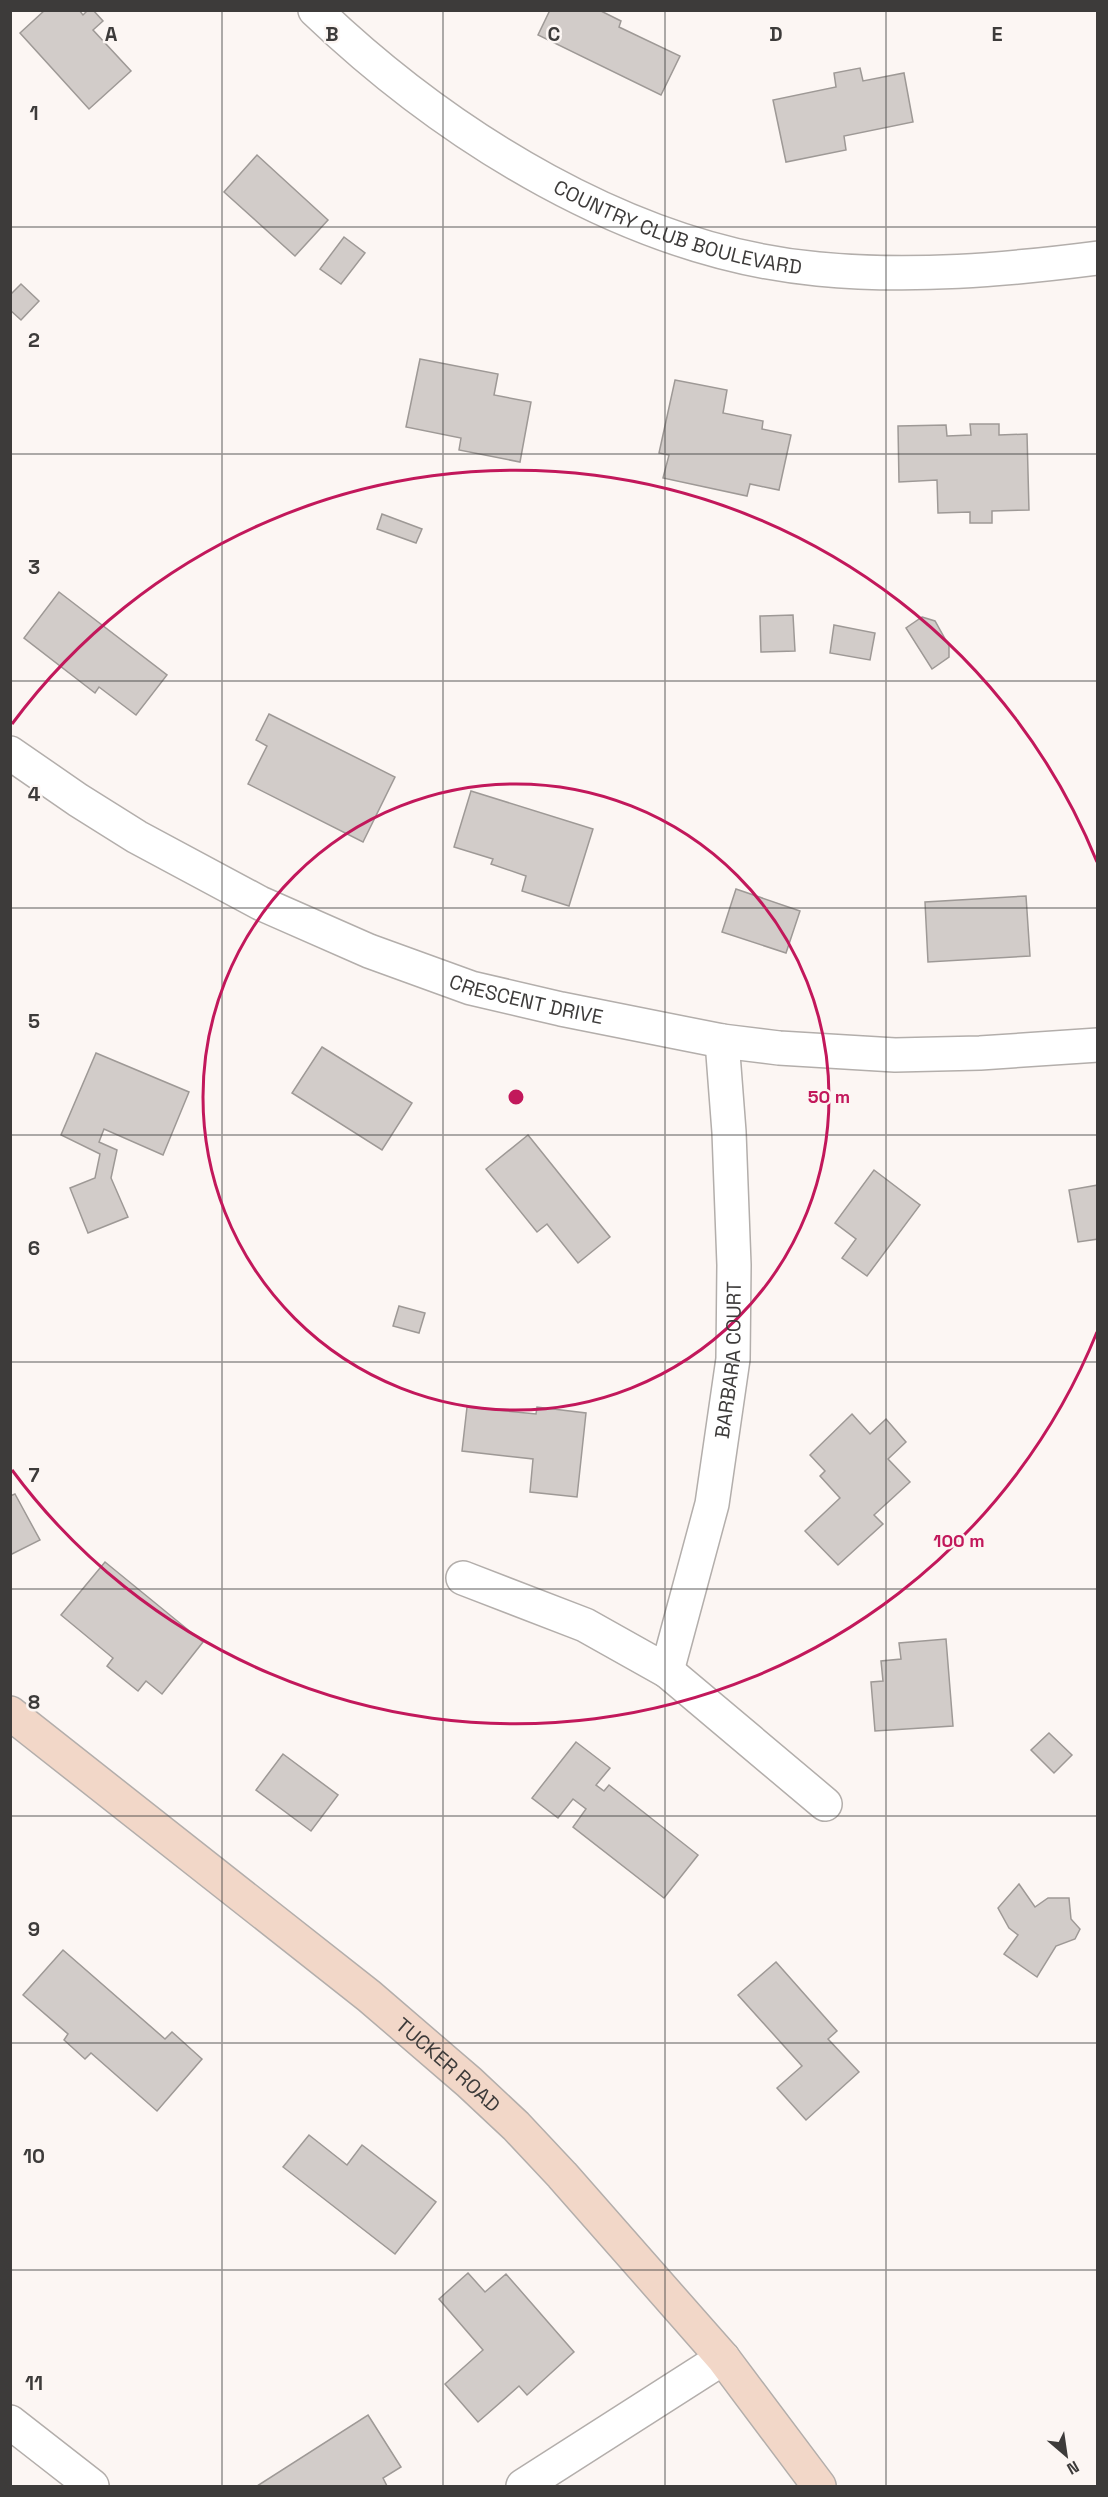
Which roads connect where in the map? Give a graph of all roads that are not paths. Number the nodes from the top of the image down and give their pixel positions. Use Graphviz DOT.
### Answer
graph roads {
  1 [pos="315,10"];
  2 [pos="1098,258"];
  3 [pos="10,753"];
  4 [pos="722,1041"];
  5 [pos="1098,1045"];
  6 [pos="463,1578"];
  7 [pos="667,1671"];
  8 [pos="10,1713"];
  9 [pos="825,1804"];
  10 [pos="723,2358"];
  11 [pos="10,2422"];
  12 [pos="92,2487"];
  13 [pos="522,2487"];
  14 [pos="819,2487"];
  1 -- 2 [label="street, COUNTRY CLUB BOULEVARD"];
  3 -- 4 [label="street, CRESCENT DRIVE"];
  4 -- 5 [label="street, CRESCENT DRIVE"];
  4 -- 7 [label="street, BARBARA COURT"];
  6 -- 7 [label="street"];
  7 -- 9 [label="street"];
  8 -- 10 [label="main road, TUCKER ROAD"];
  10 -- 13 [label="street"];
  10 -- 14 [label="main road, TUCKER ROAD"];
  11 -- 12 [label="street"];
}
